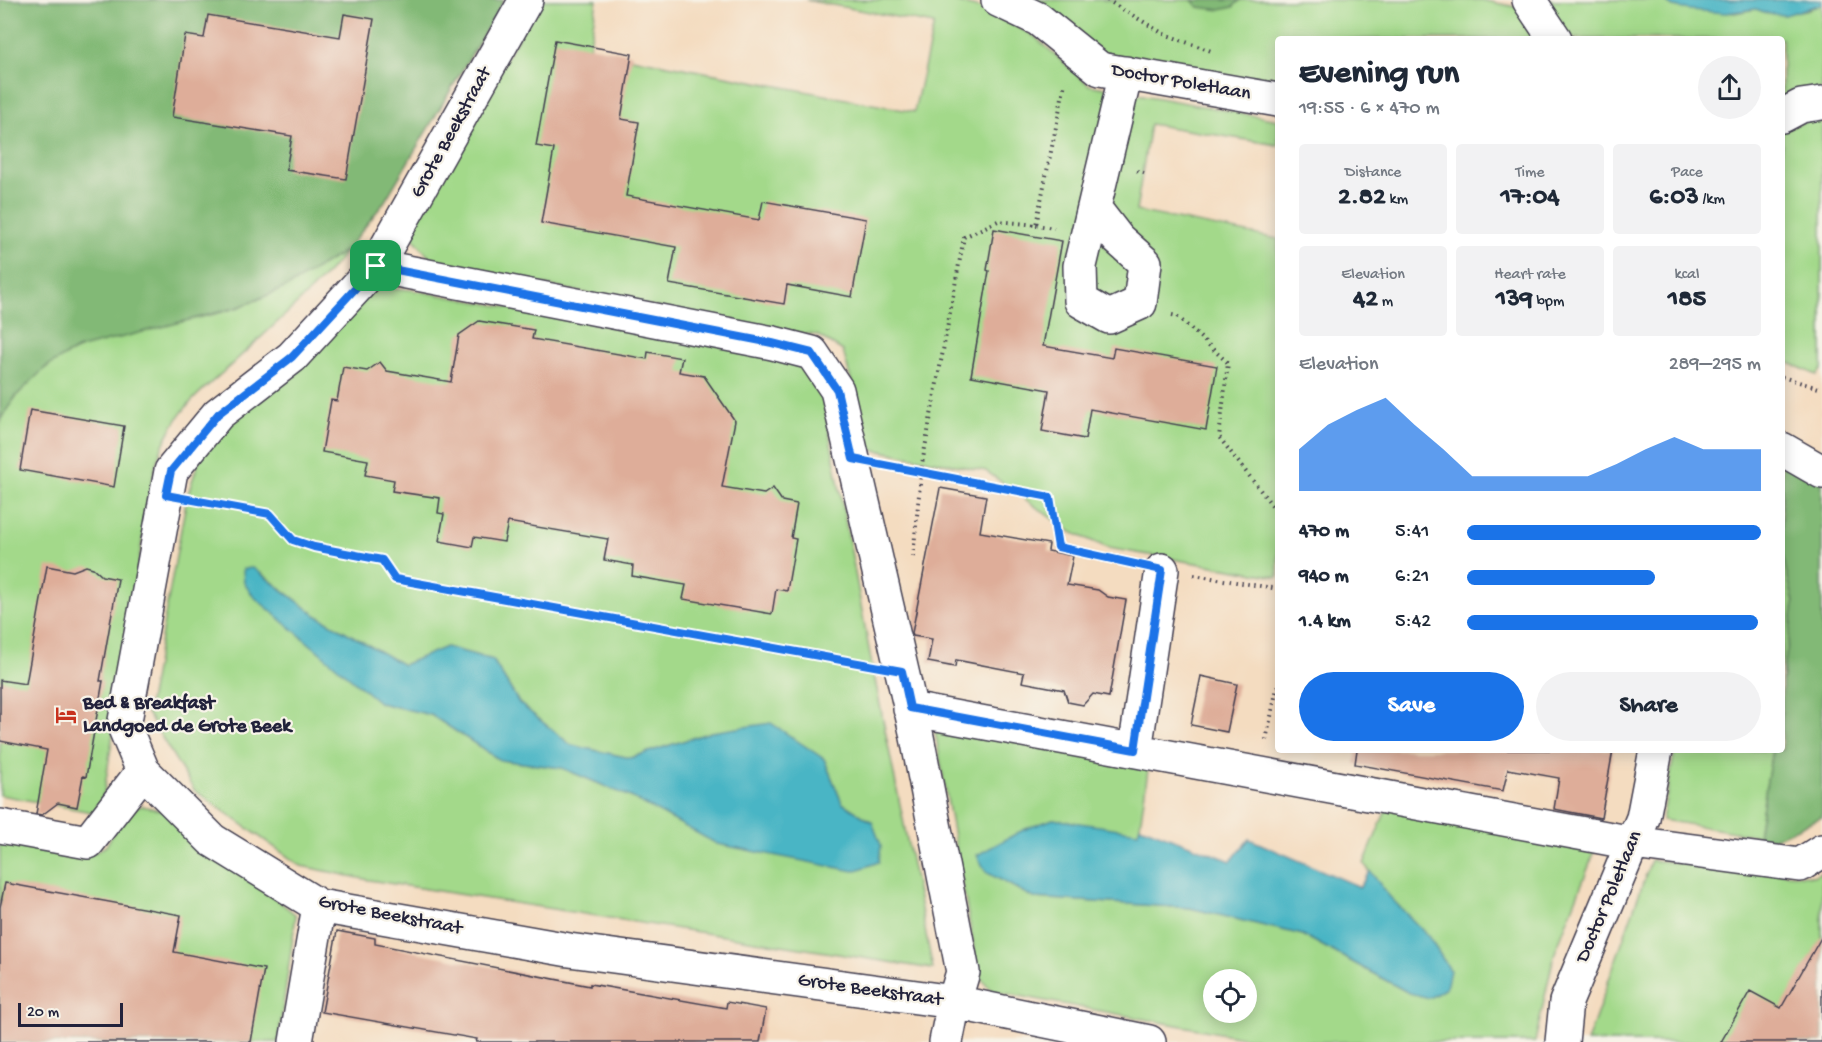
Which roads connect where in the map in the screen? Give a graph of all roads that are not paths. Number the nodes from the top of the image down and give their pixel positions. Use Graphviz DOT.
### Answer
graph roads {
  1 [pos="526,0"];
  2 [pos="998,0"];
  3 [pos="1529,0"];
  4 [pos="1553,36"];
  5 [pos="1126,74"];
  6 [pos="1275,99"];
  7 [pos="1822,103"];
  8 [pos="1785,114"];
  9 [pos="1094,208"];
  10 [pos="376,266"];
  11 [pos="1785,451"];
  12 [pos="1822,472"];
  13 [pos="1162,570"];
  14 [pos="910,708"];
  15 [pos="1135,750"];
  16 [pos="1655,753"];
  17 [pos="143,771"];
  18 [pos="0,826"];
  19 [pos="1633,843"];
  20 [pos="1822,850"];
  21 [pos="319,906"];
  22 [pos="954,1002"];
  23 [pos="296,1042"];
  24 [pos="946,1042"];
  25 [pos="1149,1042"];
  26 [pos="1562,1042"];
  1 -- 10 [label="street, Grote Beekstraat"];
  2 -- 5 [label="street, Doctor Poletlaan"];
  3 -- 4 [label="street"];
  5 -- 6 [label="street, Doctor Poletlaan"];
  5 -- 9 [label="street"];
  7 -- 8 [label="street"];
  9 -- 9 [label="street"];
  10 -- 14 [label="street, Grote Beekstraat"];
  10 -- 17 [label="street, Grote Beekstraat"];
  11 -- 12 [label="street"];
  13 -- 15 [label="street"];
  14 -- 15 [label="street"];
  14 -- 22 [label="street, Grote Beekstraat"];
  15 -- 19 [label="street"];
  16 -- 19 [label="street, Doctor Poletlaan"];
  17 -- 18 [label="street"];
  17 -- 21 [label="street, Grote Beekstraat"];
  19 -- 20 [label="street"];
  19 -- 26 [label="street, Doctor Poletlaan"];
  21 -- 22 [label="street, Grote Beekstraat"];
  21 -- 23 [label="street"];
  22 -- 24 [label="street, Grote Beekstraat"];
  22 -- 25 [label="street"];
}
